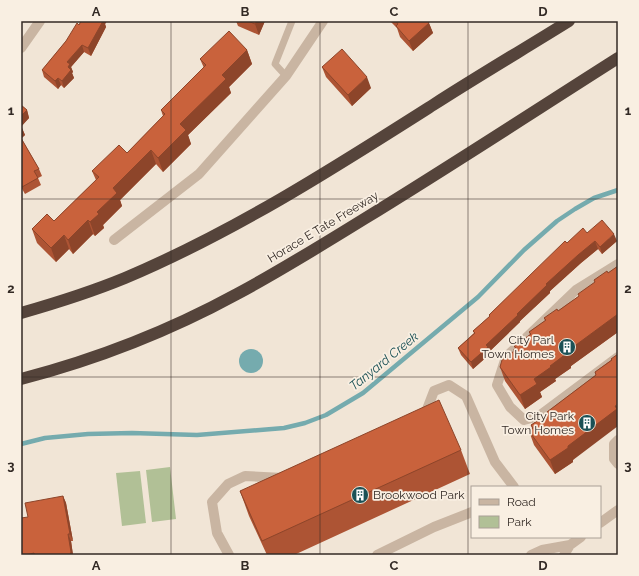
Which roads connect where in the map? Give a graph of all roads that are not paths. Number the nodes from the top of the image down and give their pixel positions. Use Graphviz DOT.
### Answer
graph roads {
  1 [pos="40,21"];
  2 [pos="292,21"];
  3 [pos="323,21"];
  4 [pos="569,21"];
  5 [pos="21,48"];
  6 [pos="618,58"];
  7 [pos="286,76"];
  8 [pos="114,240"];
  9 [pos="618,264"];
  10 [pos="21,313"];
  11 [pos="618,357"];
  12 [pos="21,379"];
  13 [pos="416,421"];
  14 [pos="618,440"];
  15 [pos="618,464"];
  16 [pos="296,475"];
  17 [pos="513,486"];
  18 [pos="618,510"];
  19 [pos="471,512"];
  20 [pos="601,522"];
  21 [pos="563,538"];
  22 [pos="580,538"];
  23 [pos="571,550"];
  24 [pos="229,555"];
  25 [pos="377,555"];
  26 [pos="531,555"];
  27 [pos="564,555"];
  1 -- 5 [label="street"];
  2 -- 7 [label="lane"];
  3 -- 7 [label="street"];
  4 -- 10 [label="highway"];
  6 -- 12 [label="highway, Horace E Tate Freeway"];
  7 -- 8 [label="street"];
  9 -- 11 [label="street"];
  13 -- 17 [label="street"];
  14 -- 15 [label="street"];
  16 -- 24 [label="street"];
  18 -- 20 [label="street"];
  19 -- 25 [label="street"];
  21 -- 23 [label="street"];
  22 -- 23 [label="street"];
  23 -- 26 [label="street"];
  23 -- 27 [label="street"];
}
